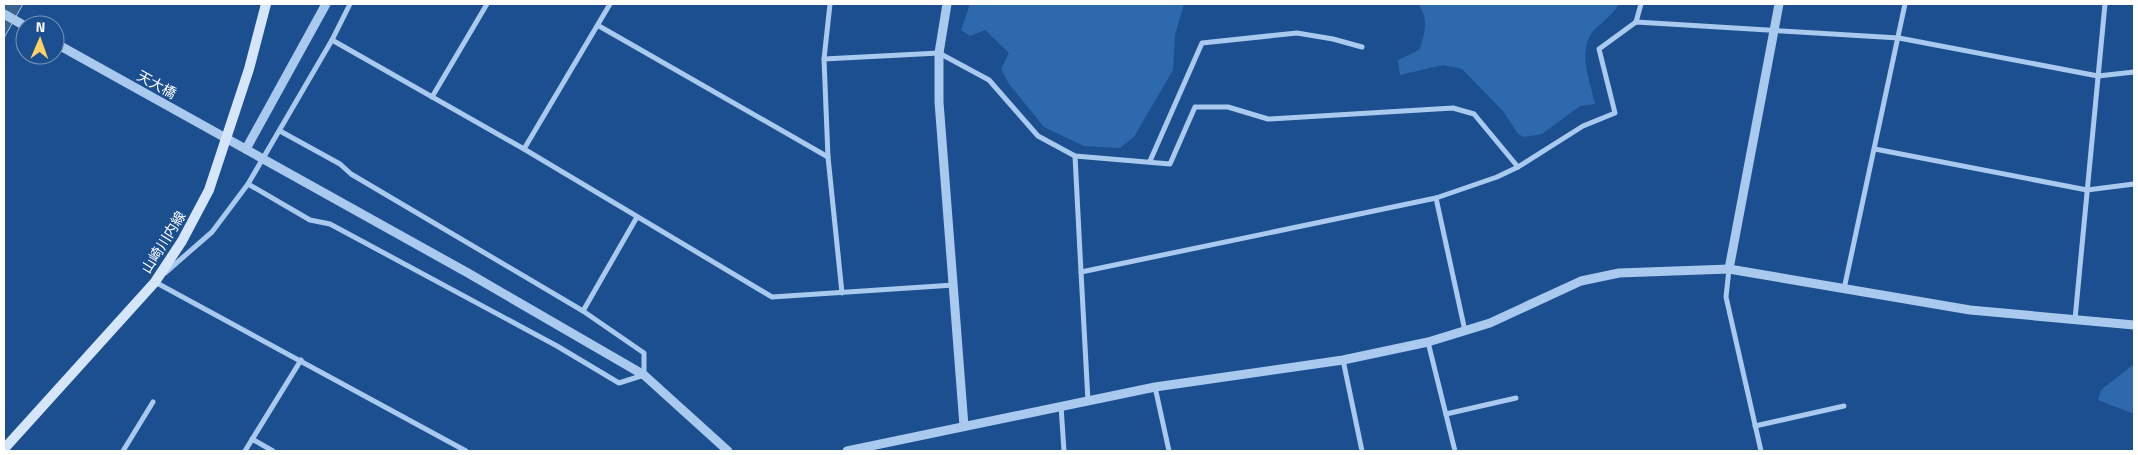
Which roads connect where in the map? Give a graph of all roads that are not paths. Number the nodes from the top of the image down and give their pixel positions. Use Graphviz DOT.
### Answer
graph roads {
  1 [pos="266,4"];
  2 [pos="326,4"];
  3 [pos="350,4"];
  4 [pos="487,4"];
  5 [pos="610,4"];
  6 [pos="830,4"];
  7 [pos="947,4"];
  8 [pos="1641,4"];
  9 [pos="1779,4"];
  10 [pos="1905,4"];
  11 [pos="2105,4"];
  12 [pos="4,14"];
  13 [pos="15,20"];
  14 [pos="1636,22"];
  15 [pos="598,26"];
  16 [pos="1773,30"];
  17 [pos="1899,38"];
  18 [pos="332,40"];
  19 [pos="1362,47"];
  20 [pos="65,49"];
  21 [pos="938,53"];
  22 [pos="824,59"];
  23 [pos="2134,72"];
  24 [pos="2098,76"];
  25 [pos="432,97"];
  26 [pos="280,131"];
  27 [pos="246,149"];
  28 [pos="524,149"];
  29 [pos="1875,149"];
  30 [pos="1074,156"];
  31 [pos="828,157"];
  32 [pos="1150,161"];
  33 [pos="1518,167"];
  34 [pos="248,184"];
  35 [pos="2134,184"];
  36 [pos="2087,190"];
  37 [pos="1436,198"];
  38 [pos="637,217"];
  39 [pos="1729,269"];
  40 [pos="1081,272"];
  41 [pos="155,282"];
  42 [pos="954,285"];
  43 [pos="1844,289"];
  44 [pos="842,293"];
  45 [pos="584,311"];
  46 [pos="2075,319"];
  47 [pos="2134,325"];
  48 [pos="1465,331"];
  49 [pos="1428,342"];
  50 [pos="301,360"];
  51 [pos="1343,360"];
  52 [pos="644,375"];
  53 [pos="1155,388"];
  54 [pos="1516,398"];
  55 [pos="154,402"];
  56 [pos="1088,402"];
  57 [pos="1061,406"];
  58 [pos="1844,406"];
  59 [pos="1446,414"];
  60 [pos="964,426"];
  61 [pos="1755,426"];
  62 [pos="252,439"];
  63 [pos="4,449"];
  64 [pos="123,451"];
  65 [pos="245,451"];
  66 [pos="273,451"];
  67 [pos="466,451"];
  68 [pos="728,451"];
  69 [pos="847,451"];
  70 [pos="1064,451"];
  71 [pos="1169,451"];
  72 [pos="1362,451"];
  73 [pos="1455,451"];
  74 [pos="1761,451"];
  1 -- 41 [label="main road, 山崎川内線"];
  2 -- 27 [label="street"];
  3 -- 18 [label="street"];
  4 -- 25 [label="street"];
  5 -- 15 [label="street"];
  6 -- 22 [label="street"];
  7 -- 21 [label="street"];
  8 -- 14 [label="street"];
  9 -- 16 [label="street"];
  10 -- 17 [label="street"];
  11 -- 24 [label="street"];
  12 -- 13 [label="street"];
  14 -- 16 [label="street"];
  14 -- 33 [label="street"];
  15 -- 28 [label="street"];
  15 -- 31 [label="street"];
  16 -- 17 [label="street"];
  16 -- 39 [label="street"];
  17 -- 24 [label="street"];
  17 -- 29 [label="street"];
  18 -- 25 [label="street"];
  18 -- 26 [label="street"];
  19 -- 32 [label="street"];
  20 -- 27 [label="street, 天大橋"];
  21 -- 22 [label="street"];
  21 -- 30 [label="street"];
  21 -- 42 [label="street"];
  22 -- 31 [label="street"];
  23 -- 24 [label="street"];
  24 -- 36 [label="street"];
  25 -- 28 [label="street"];
  26 -- 34 [label="street"];
  26 -- 45 [label="street"];
  27 -- 52 [label="street, 天大橋"];
  28 -- 38 [label="street"];
  29 -- 36 [label="street"];
  29 -- 43 [label="street"];
  30 -- 32 [label="street"];
  30 -- 40 [label="street"];
  31 -- 44 [label="street"];
  32 -- 33 [label="street"];
  33 -- 37 [label="street"];
  34 -- 41 [label="street"];
  34 -- 52 [label="street"];
  35 -- 36 [label="street"];
  36 -- 46 [label="street"];
  37 -- 40 [label="street"];
  37 -- 48 [label="street"];
  38 -- 44 [label="street"];
  38 -- 45 [label="street"];
  39 -- 43 [label="street"];
  39 -- 48 [label="street"];
  39 -- 61 [label="street"];
  40 -- 56 [label="street"];
  41 -- 50 [label="street"];
  41 -- 63 [label="main road, 山崎川内線"];
  42 -- 44 [label="street"];
  42 -- 60 [label="street"];
  43 -- 46 [label="street"];
  45 -- 52 [label="street"];
  46 -- 47 [label="street"];
  48 -- 49 [label="street"];
  49 -- 51 [label="street"];
  49 -- 59 [label="street"];
  50 -- 62 [label="street"];
  50 -- 67 [label="street"];
  51 -- 53 [label="street"];
  51 -- 72 [label="street"];
  52 -- 68 [label="street, 天大橋"];
  53 -- 56 [label="street"];
  53 -- 71 [label="street"];
  54 -- 59 [label="street"];
  55 -- 64 [label="street"];
  56 -- 57 [label="street"];
  57 -- 60 [label="street"];
  57 -- 70 [label="street"];
  58 -- 61 [label="street"];
  59 -- 73 [label="street"];
  60 -- 69 [label="street"];
  61 -- 74 [label="street"];
  62 -- 65 [label="street"];
  62 -- 66 [label="street"];
}
